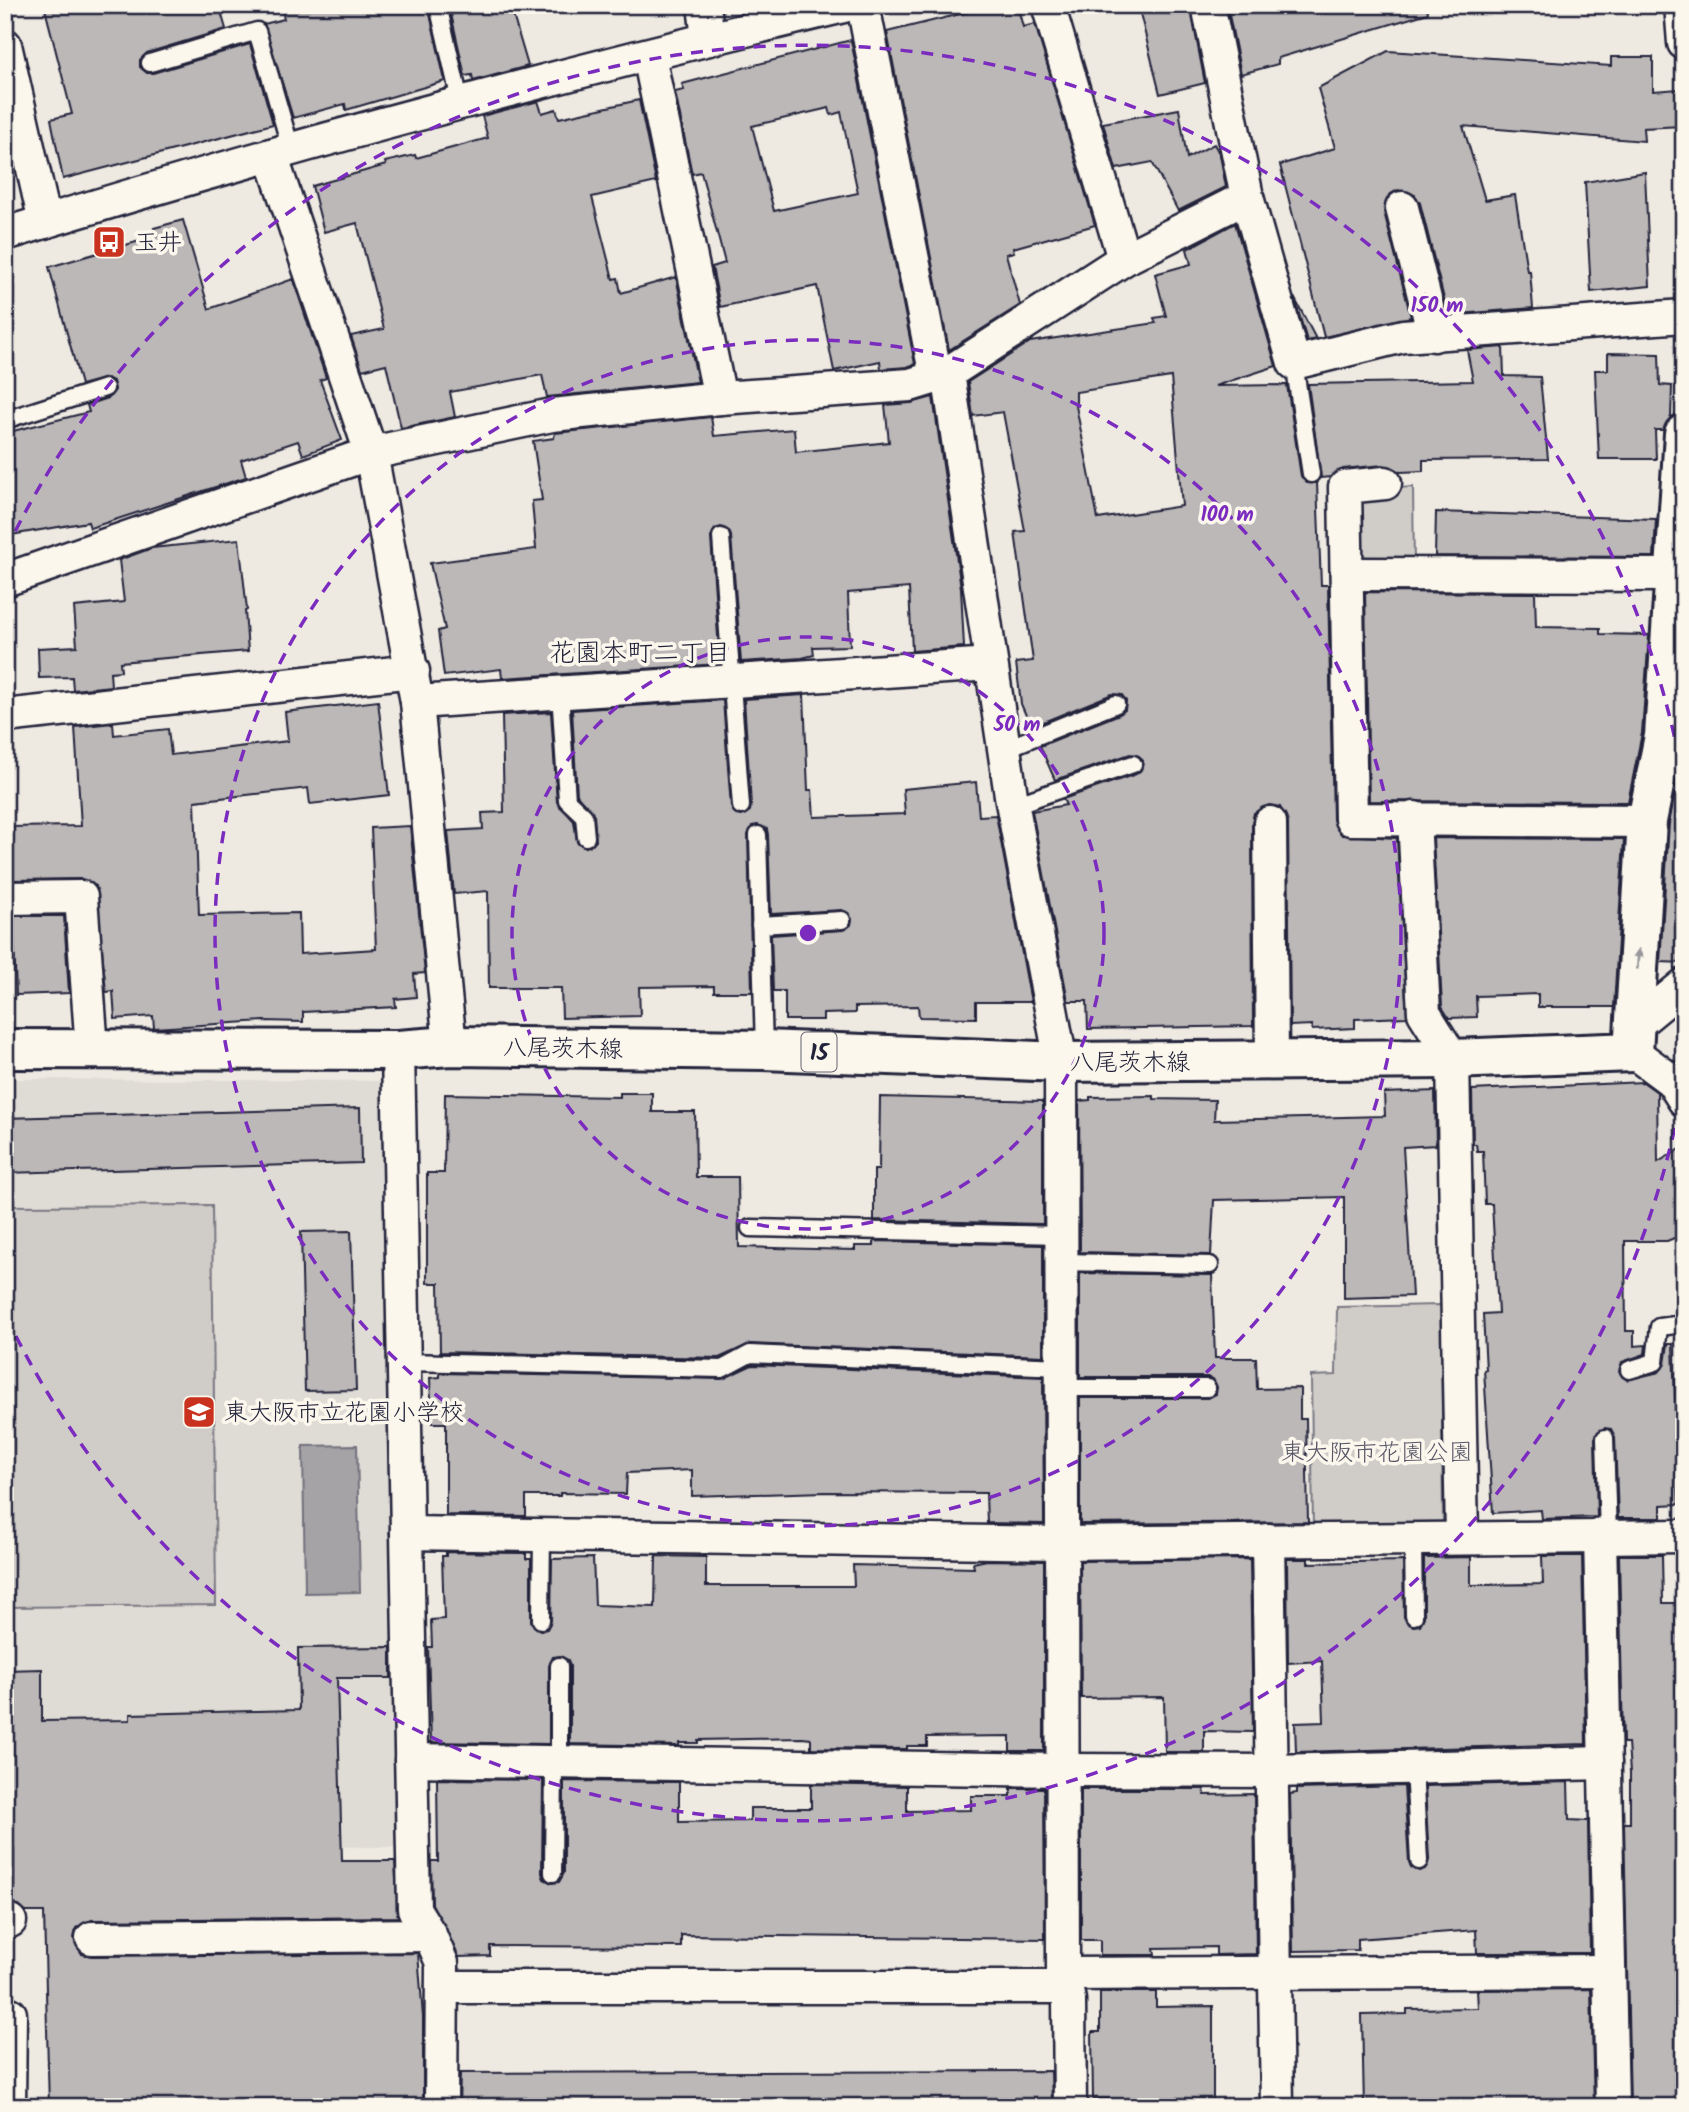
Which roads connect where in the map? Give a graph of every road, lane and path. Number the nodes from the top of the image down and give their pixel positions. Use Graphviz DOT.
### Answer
graph roads {
  1 [pos="438,5"];
  2 [pos="704,5"];
  3 [pos="848,5"];
  4 [pos="863,5"];
  5 [pos="1048,5"];
  6 [pos="1208,5"];
  7 [pos="1681,5"];
  8 [pos="708,39"];
  9 [pos="1684,43"];
  10 [pos="5,45"];
  11 [pos="649,56"];
  12 [pos="150,63"];
  13 [pos="461,105"];
  14 [pos="281,152"];
  15 [pos="1247,197"];
  16 [pos="1402,208"];
  17 [pos="44,222"];
  18 [pos="5,234"];
  19 [pos="1124,259"];
  20 [pos="1684,316"];
  21 [pos="1434,335"];
  22 [pos="1294,363"];
  23 [pos="942,375"];
  24 [pos="105,388"];
  25 [pos="720,398"];
  26 [pos="5,420"];
  27 [pos="1684,434"];
  28 [pos="372,453"];
  29 [pos="1311,474"];
  30 [pos="1385,484"];
  31 [pos="1680,513"];
  32 [pos="721,537"];
  33 [pos="1347,574"];
  34 [pos="1674,575"];
  35 [pos="5,580"];
  36 [pos="991,664"];
  37 [pos="413,671"];
  38 [pos="732,681"];
  39 [pos="560,692"];
  40 [pos="417,702"];
  41 [pos="1116,704"];
  42 [pos="5,716"];
  43 [pos="1003,750"];
  44 [pos="1133,764"];
  45 [pos="741,806"];
  46 [pos="1012,806"];
  47 [pos="1414,818"];
  48 [pos="1647,821"];
  49 [pos="1270,823"];
  50 [pos="758,835"];
  51 [pos="586,837"];
  52 [pos="5,898"];
  53 [pos="842,920"];
  54 [pos="761,925"];
  55 [pos="1684,985"];
  56 [pos="1633,1039"];
  57 [pos="450,1046"];
  58 [pos="5,1049"];
  59 [pos="398,1049"];
  60 [pos="92,1050"];
  61 [pos="764,1050"];
  62 [pos="1453,1059"];
  63 [pos="1272,1060"];
  64 [pos="1061,1062"];
  65 [pos="1684,1100"];
  66 [pos="750,1228"];
  67 [pos="1061,1248"];
  68 [pos="1210,1265"];
  69 [pos="1684,1324"];
  70 [pos="404,1362"];
  71 [pos="1629,1370"];
  72 [pos="1061,1378"];
  73 [pos="1206,1388"];
  74 [pos="1605,1438"];
  75 [pos="407,1533"];
  76 [pos="542,1535"];
  77 [pos="1604,1535"];
  78 [pos="1684,1536"];
  79 [pos="1462,1537"];
  80 [pos="1413,1538"];
  81 [pos="1268,1540"];
  82 [pos="1061,1543"];
  83 [pos="1414,1616"];
  84 [pos="541,1620"];
  85 [pos="559,1666"];
  86 [pos="411,1760"];
  87 [pos="557,1762"];
  88 [pos="1605,1763"];
  89 [pos="1414,1768"];
  90 [pos="1065,1770"];
  91 [pos="1272,1771"];
  92 [pos="1419,1861"];
  93 [pos="553,1873"];
  94 [pos="430,1935"];
  95 [pos="92,1938"];
  96 [pos="1609,1971"];
  97 [pos="1276,1972"];
  98 [pos="1064,1980"];
  99 [pos="442,1987"];
  100 [pos="10,2014"];
  101 [pos="9,2107"];
  102 [pos="441,2107"];
  103 [pos="1070,2107"];
  104 [pos="1277,2107"];
  105 [pos="1612,2107"];
  1 -- 13 [label="lane"];
  2 -- 8 [label="street"];
  3 -- 8 [label="street"];
  4 -- 23 [label="street"];
  5 -- 19 [label="street"];
  6 -- 15 [label="street"];
  7 -- 9 [label="street"];
  8 -- 11 [label="street"];
  10 -- 17 [label="street"];
  11 -- 13 [label="street"];
  11 -- 25 [label="street"];
  12 -- 14 [label="lane"];
  13 -- 14 [label="street"];
  14 -- 17 [label="street"];
  14 -- 28 [label="street"];
  15 -- 19 [label="street"];
  15 -- 22 [label="street"];
  16 -- 21 [label="street"];
  17 -- 18 [label="street"];
  19 -- 23 [label="street"];
  20 -- 21 [label="street"];
  21 -- 22 [label="street"];
  22 -- 29 [label="lane"];
  23 -- 25 [label="street"];
  23 -- 36 [label="street"];
  24 -- 26 [label="lane"];
  25 -- 28 [label="street"];
  27 -- 31 [label="main road"];
  28 -- 35 [label="street"];
  28 -- 37 [label="street"];
  30 -- 33 [label="street"];
  31 -- 34 [label="main road"];
  32 -- 38 [label="lane"];
  33 -- 34 [label="street"];
  33 -- 47 [label="street"];
  34 -- 48 [label="main road"];
  36 -- 38 [label="street"];
  36 -- 43 [label="street"];
  37 -- 40 [label="street"];
  37 -- 42 [label="street"];
  38 -- 39 [label="street"];
  38 -- 45 [label="lane"];
  39 -- 40 [label="street"];
  39 -- 51 [label="lane"];
  40 -- 57 [label="street"];
  41 -- 43 [label="lane"];
  43 -- 46 [label="street"];
  44 -- 46 [label="lane"];
  46 -- 64 [label="street"];
  47 -- 48 [label="street"];
  47 -- 62 [label="street"];
  56 -- 48 [label="main road, one-way"];
  49 -- 63 [label="street"];
  50 -- 54 [label="lane"];
  52 -- 60 [label="street"];
  53 -- 54 [label="lane"];
  54 -- 61 [label="lane"];
  55 -- 56 [label="street"];
  56 -- 62 [label="main road, 八尾茨木線 / 15"];
  56 -- 65 [label="street"];
  57 -- 59 [label="main road, 八尾茨木線 / 15"];
  57 -- 61 [label="main road, 八尾茨木線 / 15"];
  58 -- 60 [label="main road, 八尾茨木線 / 15"];
  59 -- 60 [label="main road, 八尾茨木線 / 15"];
  59 -- 70 [label="street"];
  61 -- 64 [label="main road, 八尾茨木線 / 15"];
  62 -- 63 [label="main road, 八尾茨木線 / 15"];
  62 -- 79 [label="street"];
  63 -- 64 [label="main road, 八尾茨木線 / 15"];
  64 -- 67 [label="street"];
  66 -- 67 [label="lane"];
  67 -- 68 [label="lane"];
  67 -- 72 [label="street"];
  69 -- 71 [label="lane"];
  70 -- 72 [label="lane"];
  70 -- 75 [label="street"];
  72 -- 73 [label="lane"];
  72 -- 82 [label="street"];
  74 -- 77 [label="lane"];
  75 -- 76 [label="street"];
  75 -- 86 [label="street"];
  76 -- 82 [label="street"];
  76 -- 84 [label="lane"];
  77 -- 78 [label="street"];
  77 -- 79 [label="street"];
  77 -- 88 [label="street"];
  79 -- 80 [label="street"];
  80 -- 81 [label="street"];
  80 -- 83 [label="lane"];
  81 -- 82 [label="street"];
  81 -- 91 [label="street"];
  82 -- 90 [label="street"];
  85 -- 87 [label="lane"];
  86 -- 87 [label="street"];
  86 -- 94 [label="street"];
  87 -- 90 [label="street"];
  87 -- 93 [label="lane"];
  88 -- 89 [label="street"];
  88 -- 96 [label="street"];
  89 -- 91 [label="street"];
  89 -- 92 [label="lane"];
  90 -- 91 [label="street"];
  90 -- 98 [label="street"];
  91 -- 97 [label="street"];
  94 -- 95 [label="street"];
  94 -- 99 [label="street"];
  96 -- 97 [label="street"];
  96 -- 105 [label="street"];
  97 -- 98 [label="street"];
  97 -- 104 [label="street"];
  98 -- 99 [label="street"];
  98 -- 103 [label="street"];
  99 -- 102 [label="street"];
  100 -- 101 [label="street"];
}
